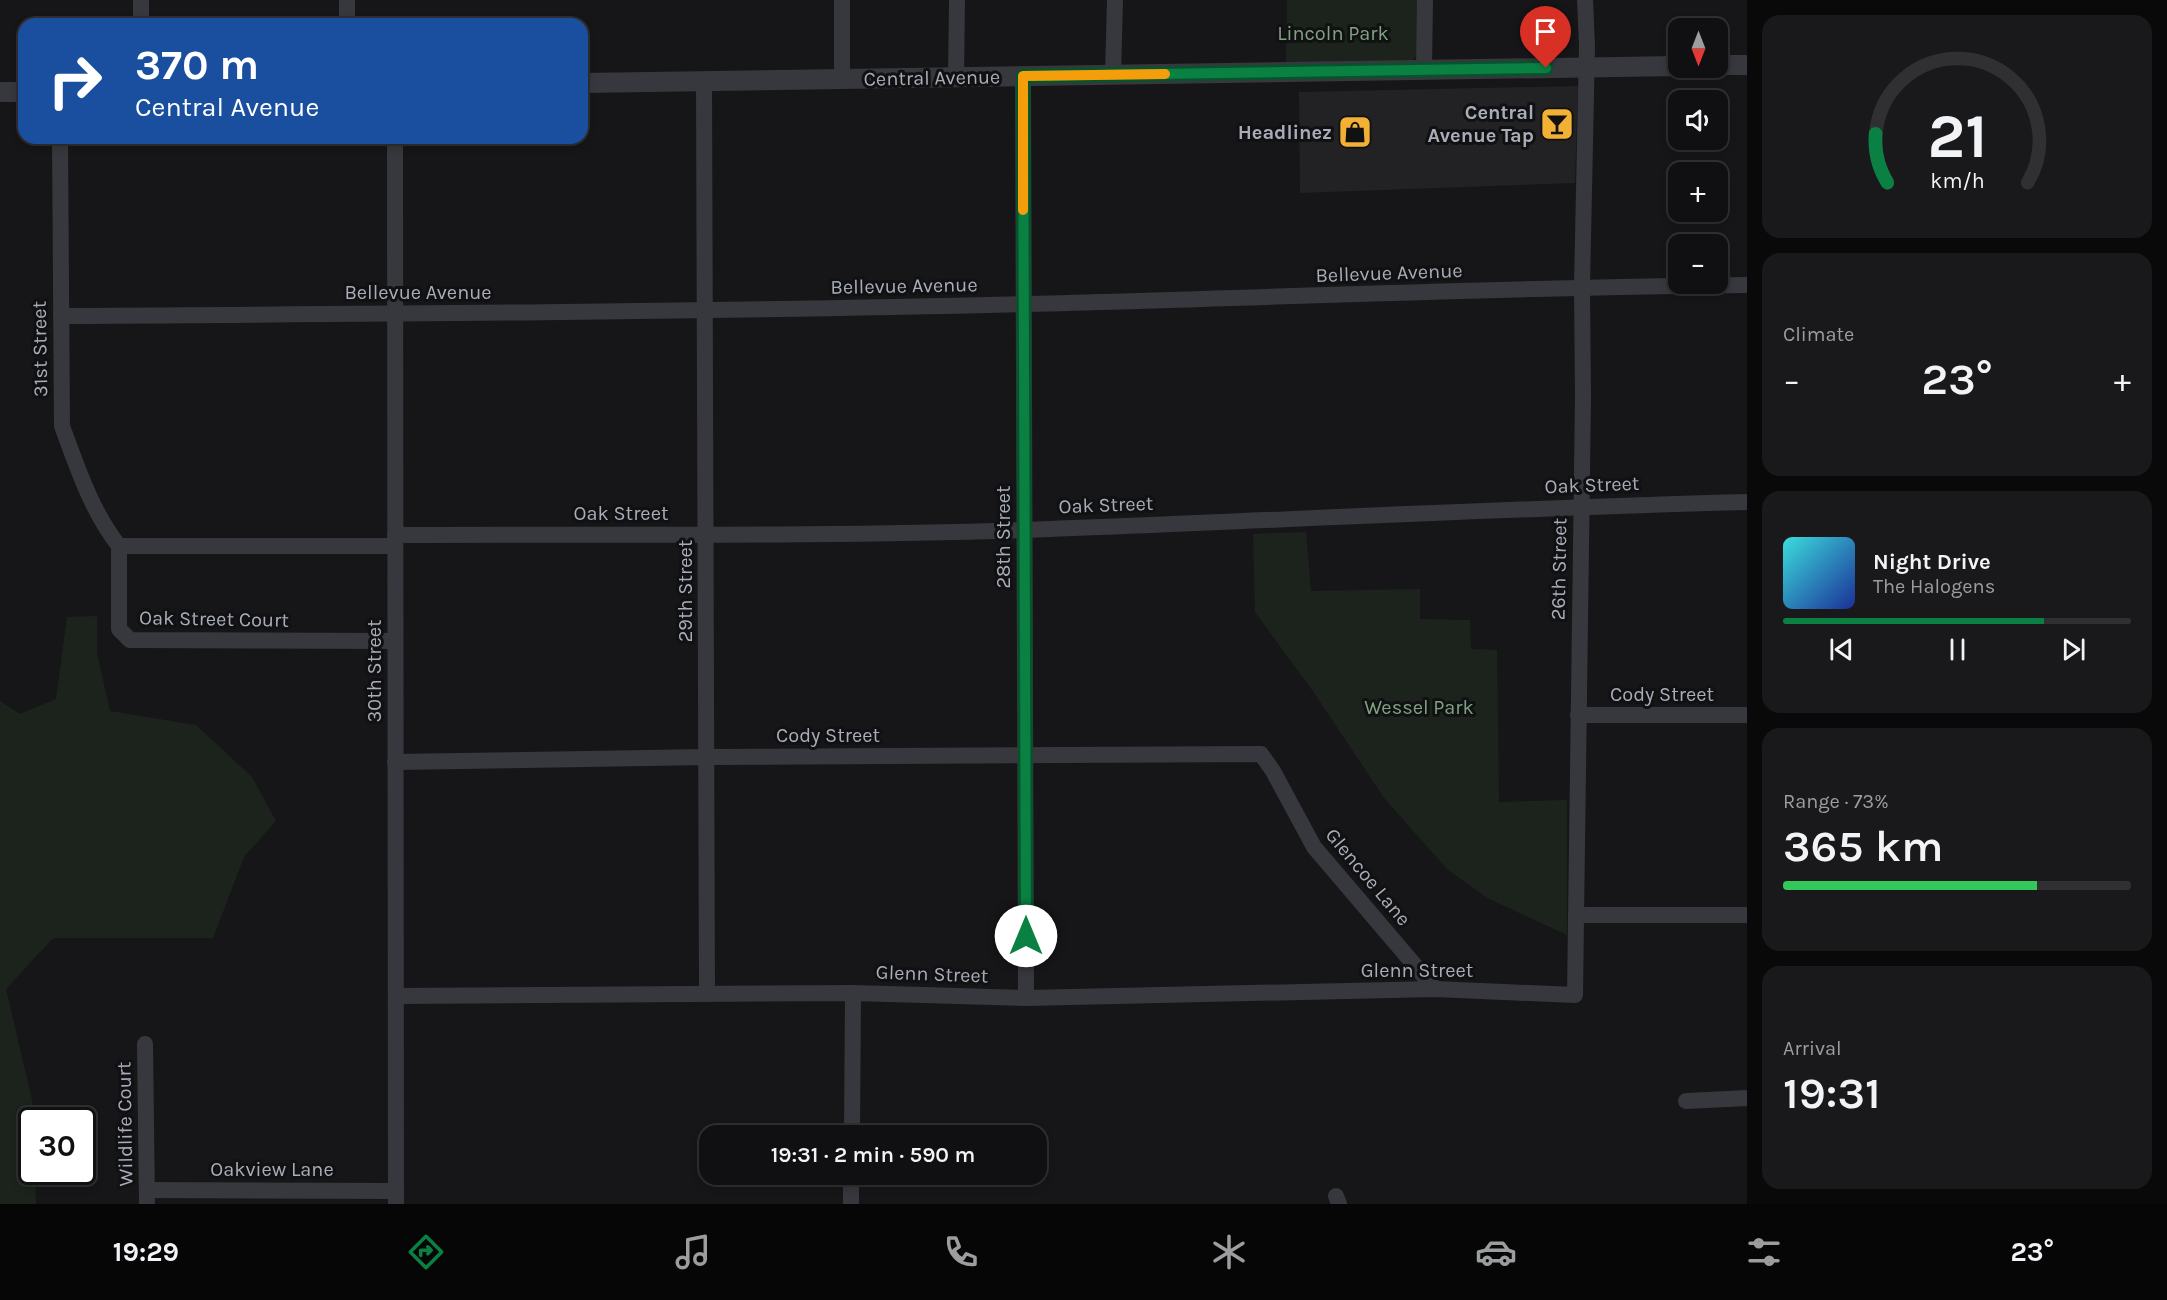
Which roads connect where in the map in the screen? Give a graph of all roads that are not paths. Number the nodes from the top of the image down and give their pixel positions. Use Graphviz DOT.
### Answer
graph roads {
  1 [pos="141,0"];
  2 [pos="347,0"];
  3 [pos="842,0"];
  4 [pos="957,0"];
  5 [pos="1115,0"];
  6 [pos="1425,0"];
  7 [pos="1585,0"];
  8 [pos="141,18"];
  9 [pos="347,18"];
  10 [pos="1728,65"];
  11 [pos="1747,65"];
  12 [pos="1668,66"];
  13 [pos="1586,67"];
  14 [pos="1424,70"];
  15 [pos="1113,75"];
  16 [pos="1023,76"];
  17 [pos="956,77"];
  18 [pos="842,79"];
  19 [pos="704,81"];
  20 [pos="588,83"];
  21 [pos="0,92"];
  22 [pos="18,92"];
  23 [pos="60,144"];
  24 [pos="395,144"];
  25 [pos="1747,285"];
  26 [pos="1582,286"];
  27 [pos="1024,304"];
  28 [pos="705,311"];
  29 [pos="395,314"];
  30 [pos="61,316"];
  31 [pos="1747,502"];
  32 [pos="1581,506"];
  33 [pos="1024,530"];
  34 [pos="707,534"];
  35 [pos="395,541"];
  36 [pos="119,546"];
  37 [pos="395,642"];
  38 [pos="1578,715"];
  39 [pos="1747,715"];
  40 [pos="1262,754"];
  41 [pos="1025,755"];
  42 [pos="707,757"];
  43 [pos="395,762"];
  44 [pos="1576,915"];
  45 [pos="1747,915"];
  46 [pos="1435,988"];
  47 [pos="853,993"];
  48 [pos="707,994"];
  49 [pos="1575,995"];
  50 [pos="396,996"];
  51 [pos="1026,998"];
  52 [pos="145,1044"];
  53 [pos="1747,1098"];
  54 [pos="1686,1101"];
  55 [pos="852,1125"];
  56 [pos="851,1185"];
  57 [pos="147,1197"];
  58 [pos="396,1198"];
  59 [pos="851,1204"];
  1 -- 8 [label="street"];
  2 -- 9 [label="street"];
  3 -- 18 [label="street"];
  4 -- 17 [label="street"];
  5 -- 15 [label="street"];
  6 -- 14 [label="street"];
  7 -- 13 [label="street, 26th Street"];
  10 -- 11 [label="street"];
  12 -- 13 [label="street, Central Avenue"];
  13 -- 14 [label="street, Central Avenue"];
  13 -- 26 [label="street, 26th Street"];
  14 -- 15 [label="street, Central Avenue"];
  15 -- 16 [label="street, Central Avenue"];
  16 -- 17 [label="street, Central Avenue"];
  16 -- 27 [label="street, 28th Street"];
  17 -- 18 [label="street, Central Avenue"];
  18 -- 19 [label="street, Central Avenue"];
  19 -- 20 [label="street, Central Avenue"];
  19 -- 28 [label="street, 29th Street"];
  21 -- 22 [label="street"];
  23 -- 30 [label="street, 31st Street"];
  24 -- 29 [label="street, 30th Street"];
  25 -- 26 [label="street, Bellevue Avenue"];
  26 -- 27 [label="street, Bellevue Avenue"];
  26 -- 32 [label="street, 26th Street"];
  27 -- 28 [label="street, Bellevue Avenue"];
  27 -- 33 [label="street, 28th Street"];
  28 -- 29 [label="street, Bellevue Avenue"];
  28 -- 34 [label="street, 29th Street"];
  29 -- 30 [label="street, Bellevue Avenue"];
  29 -- 35 [label="street, 30th Street"];
  30 -- 36 [label="street, 31st Street"];
  31 -- 32 [label="street, Oak Street"];
  32 -- 33 [label="street, Oak Street"];
  32 -- 38 [label="street, 26th Street"];
  33 -- 34 [label="street, Oak Street"];
  33 -- 41 [label="street, 28th Street"];
  34 -- 35 [label="street, Oak Street"];
  34 -- 42 [label="street, 29th Street"];
  35 -- 36 [label="street, Oak Street"];
  35 -- 37 [label="street, 30th Street"];
  36 -- 37 [label="street, Oak Street Court"];
  37 -- 43 [label="street, 30th Street"];
  38 -- 39 [label="street, Cody Street"];
  38 -- 44 [label="street, 26th Street"];
  40 -- 41 [label="street, Cody Street"];
  40 -- 46 [label="street, Glencoe Lane"];
  41 -- 42 [label="street, Cody Street"];
  41 -- 51 [label="street, 28th Street"];
  42 -- 43 [label="street, Cody Street"];
  42 -- 48 [label="street, 29th Street"];
  43 -- 50 [label="street, 30th Street"];
  44 -- 45 [label="street"];
  44 -- 49 [label="street, 26th Street"];
  46 -- 49 [label="street, Glenn Street"];
  46 -- 51 [label="street, Glenn Street"];
  47 -- 48 [label="street, Glenn Street"];
  47 -- 51 [label="street, Glenn Street"];
  47 -- 55 [label="street"];
  48 -- 50 [label="street, Glenn Street"];
  50 -- 58 [label="street, 30th Street"];
  52 -- 57 [label="street, Wildlife Court"];
  53 -- 54 [label="street"];
  56 -- 59 [label="street"];
  57 -- 58 [label="street, Oakview Lane"];
}
